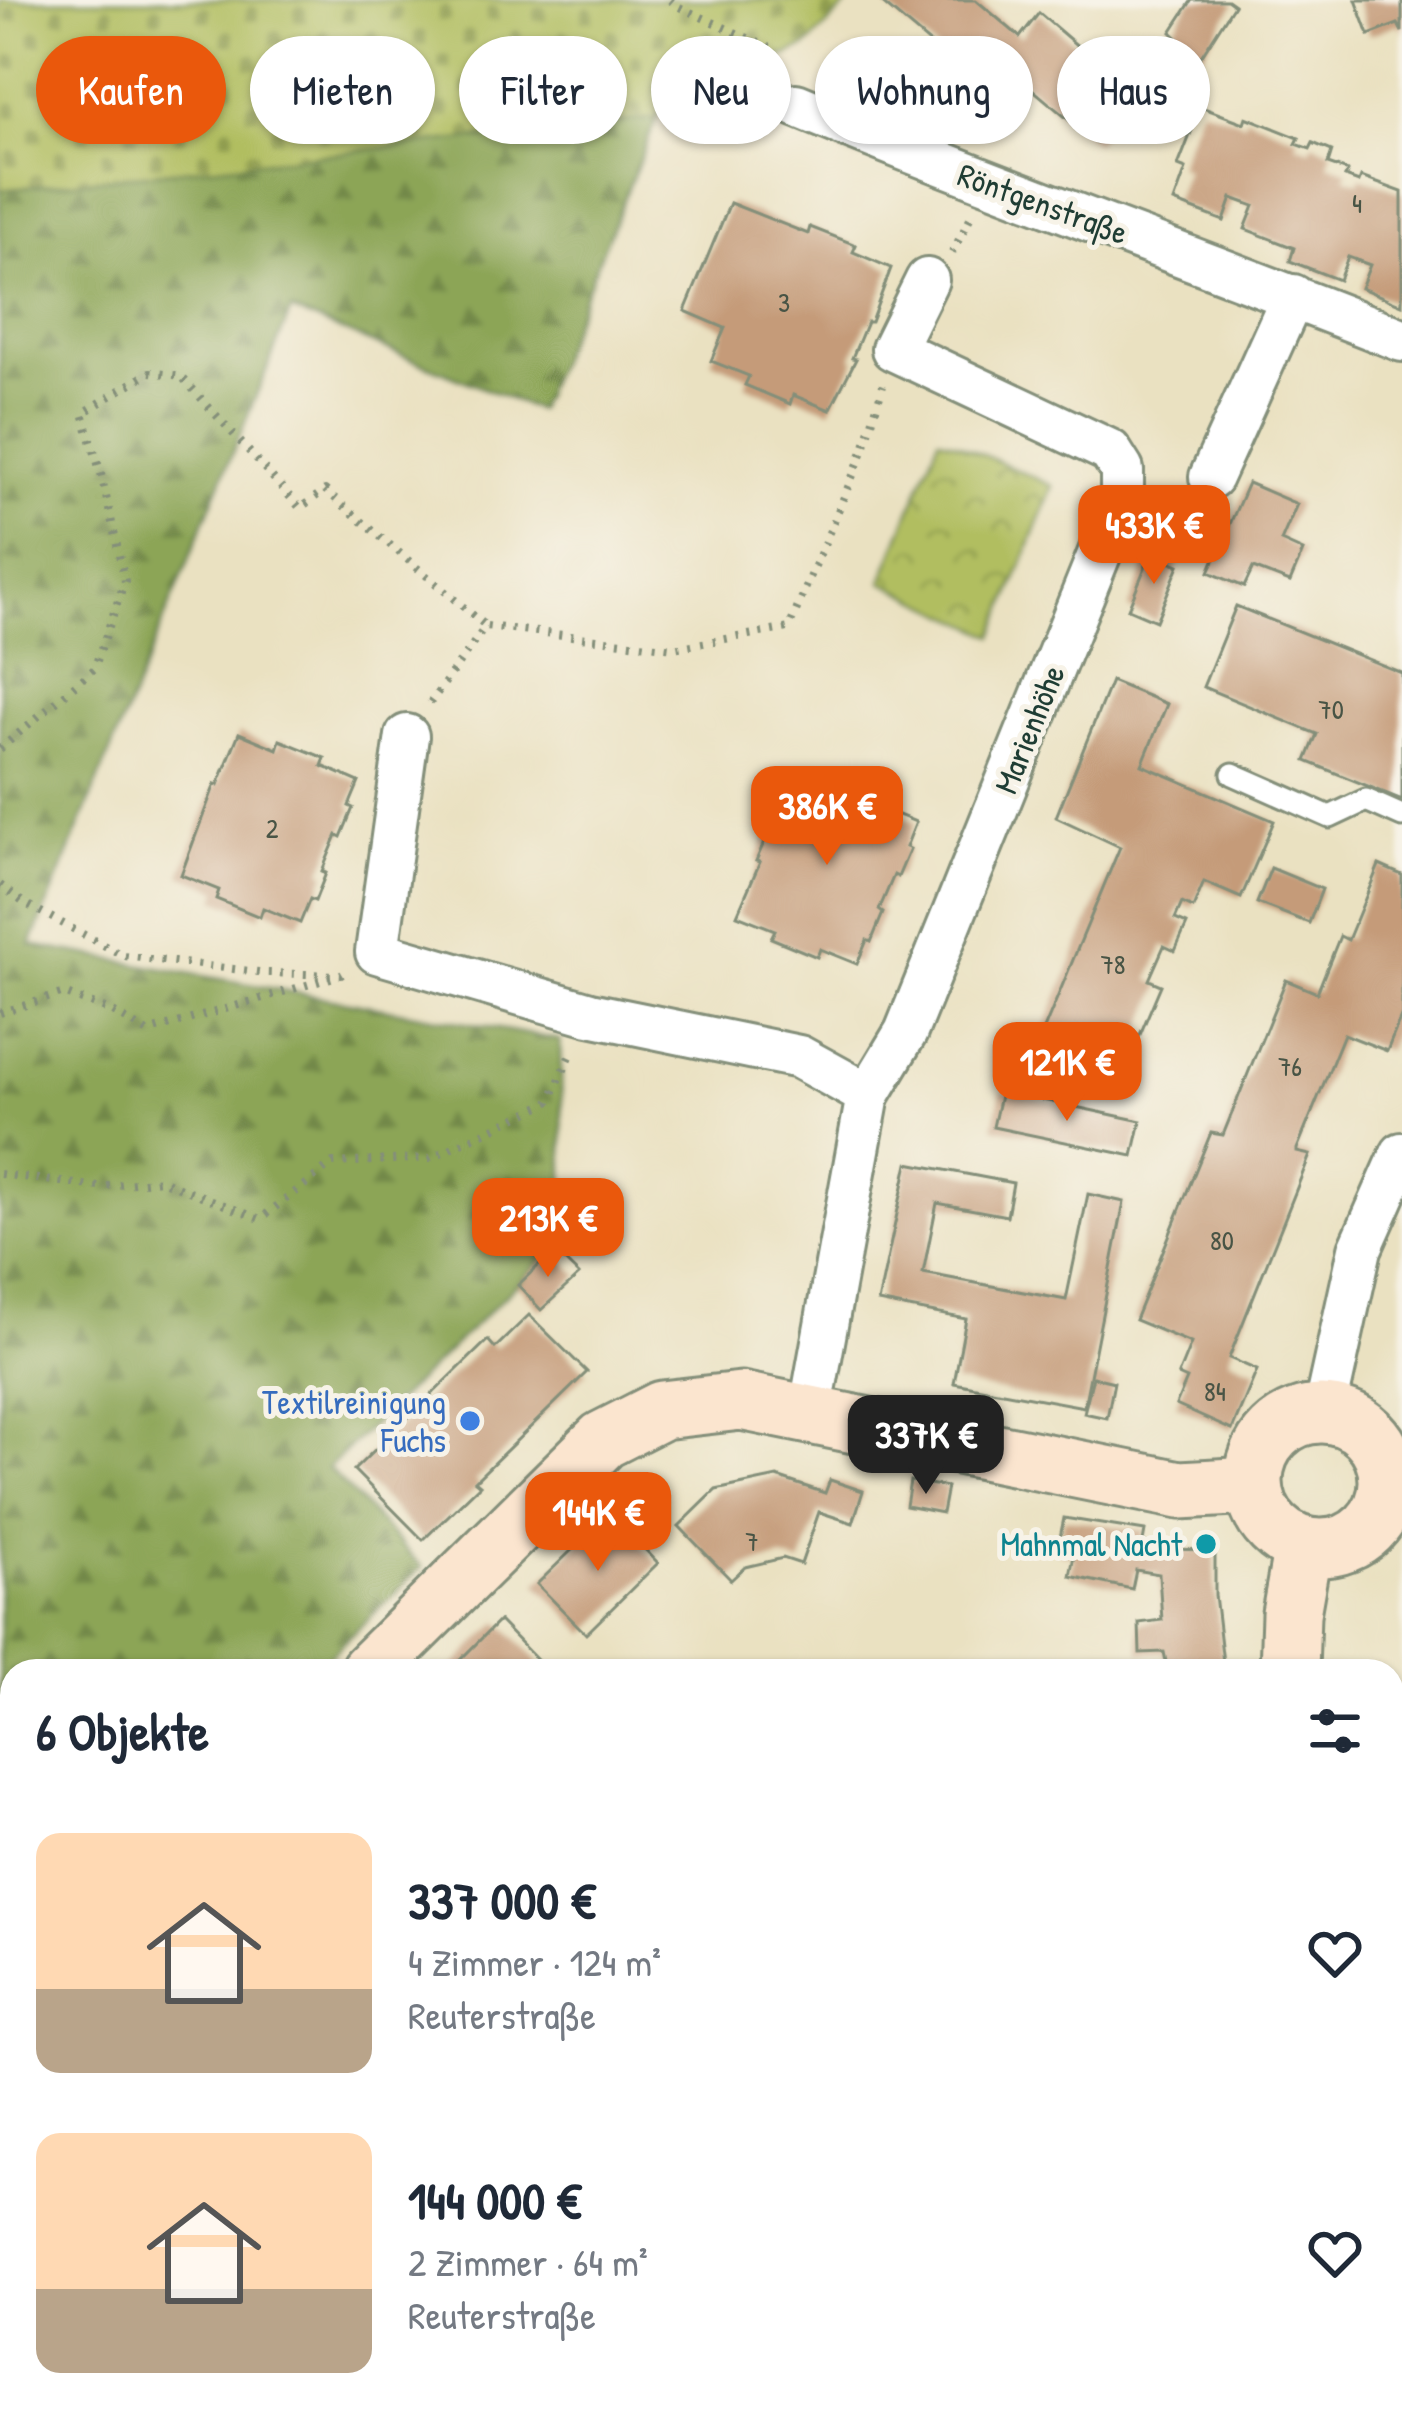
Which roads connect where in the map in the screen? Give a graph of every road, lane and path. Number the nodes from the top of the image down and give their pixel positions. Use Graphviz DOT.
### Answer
graph roads {
  1 [pos="670,0"];
  2 [pos="796,105"];
  3 [pos="927,280"];
  4 [pos="1293,296"];
  5 [pos="1402,340"];
  6 [pos="893,349"];
  7 [pos="1211,477"];
  8 [pos="486,626"];
  9 [pos="406,736"];
  10 [pos="0,749"];
  11 [pos="1233,774"];
  12 [pos="1402,816"];
  13 [pos="0,885"];
  14 [pos="377,952"];
  15 [pos="341,975"];
  16 [pos="0,1013"];
  17 [pos="590,1014"];
  18 [pos="868,1095"];
  19 [pos="1400,1161"];
  20 [pos="0,1174"];
  21 [pos="810,1413"];
  22 [pos="1324,1413"];
  23 [pos="1253,1486"];
  24 [pos="1395,1486"];
  25 [pos="1303,1546"];
  26 [pos="381,1659"];
  27 [pos="1289,1659"];
  1 -- 2 [label="path"];
  2 -- 4 [label="street, Röntgenstraße"];
  3 -- 6 [label="street"];
  4 -- 5 [label="street, Röntgenstraße"];
  4 -- 7 [label="street"];
  6 -- 8 [label="path"];
  6 -- 18 [label="street, Marienhöhe"];
  8 -- 9 [label="path"];
  8 -- 10 [label="path"];
  9 -- 14 [label="street"];
  11 -- 12 [label="lane"];
  13 -- 15 [label="path"];
  14 -- 15 [label="path"];
  14 -- 17 [label="street"];
  15 -- 16 [label="path"];
  17 -- 18 [label="street"];
  17 -- 20 [label="path"];
  18 -- 21 [label="street, Marienhöhe"];
  19 -- 22 [label="street"];
  21 -- 23 [label="street"];
  21 -- 26 [label="street"];
  22 -- 23 [label="street"];
  22 -- 24 [label="street"];
  23 -- 25 [label="street"];
  24 -- 25 [label="street"];
  25 -- 27 [label="street"];
}
